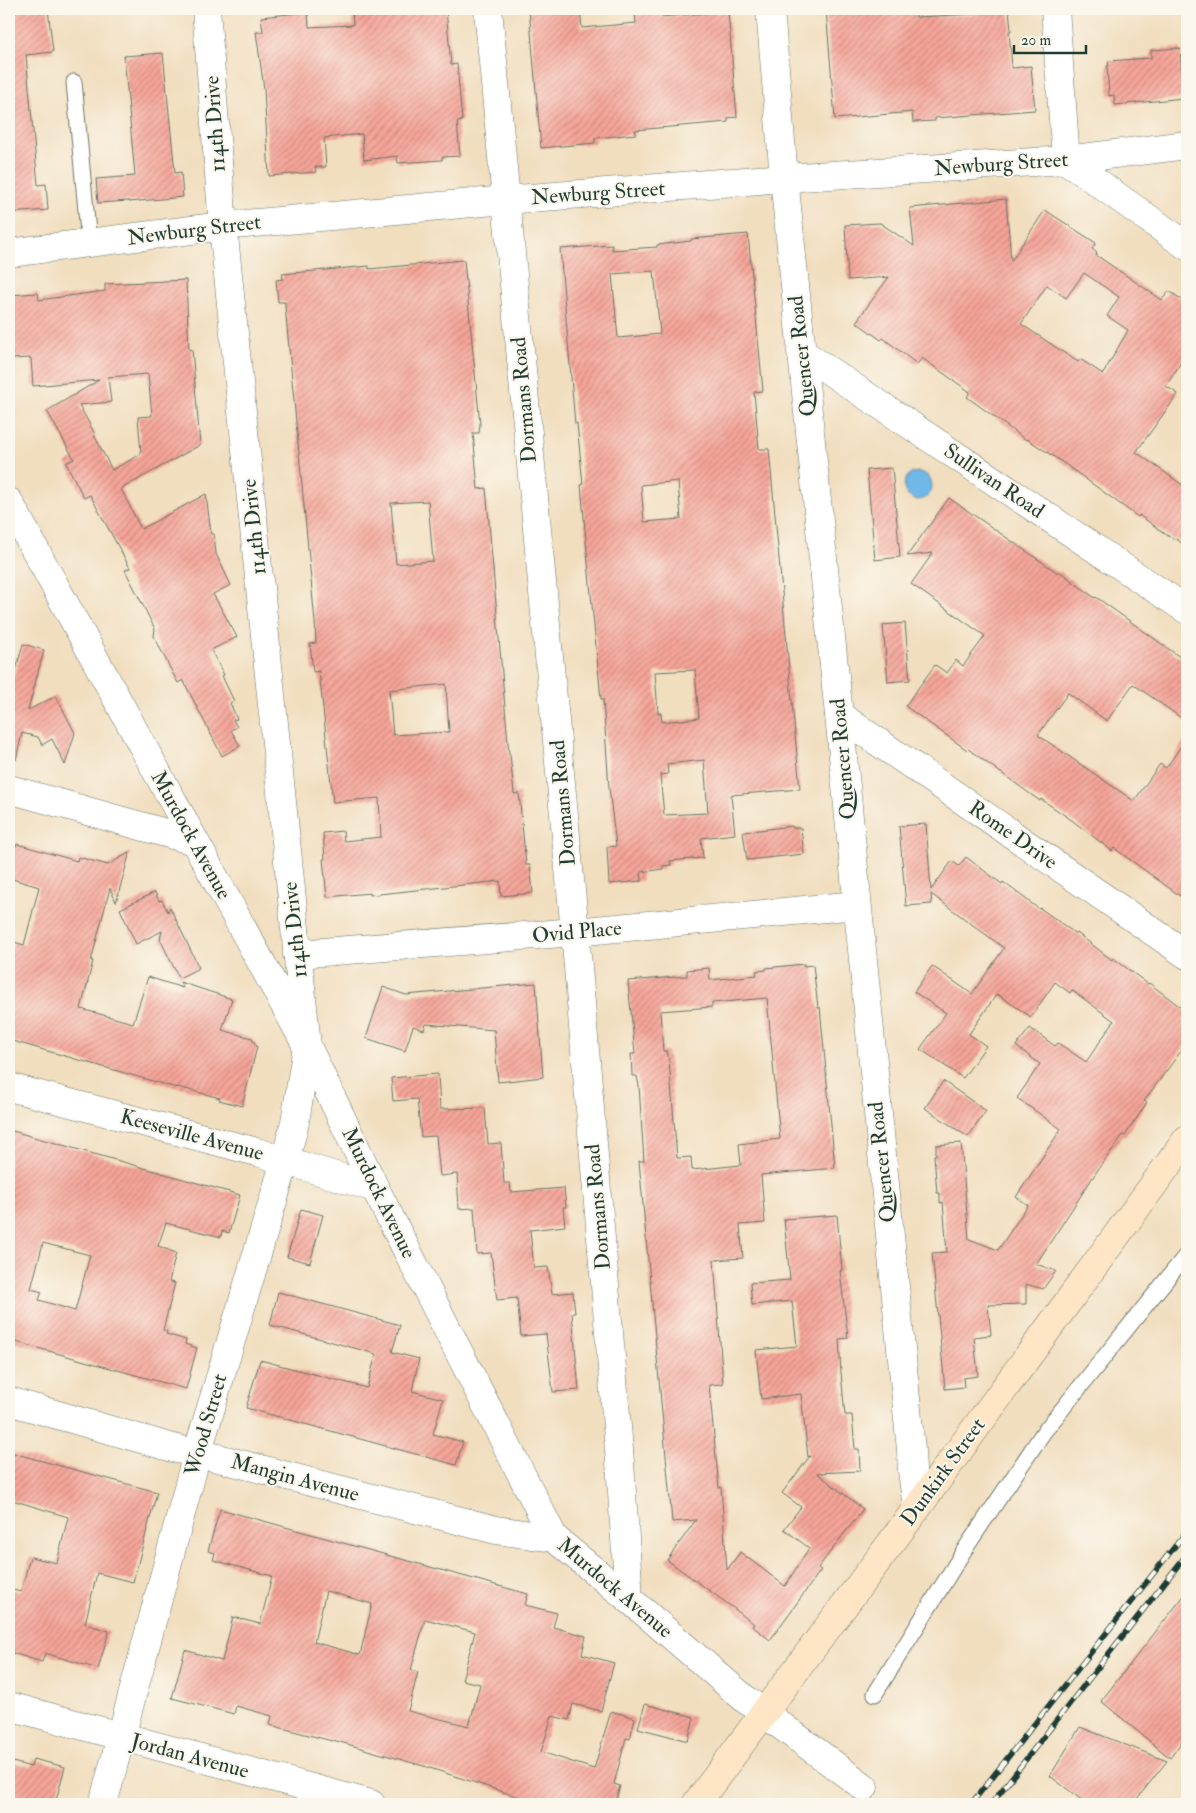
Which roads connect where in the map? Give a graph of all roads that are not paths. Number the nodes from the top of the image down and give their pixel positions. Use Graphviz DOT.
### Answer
graph roads {
  1 [pos="206,9"];
  2 [pos="488,9"];
  3 [pos="770,9"];
  4 [pos="1055,9"];
  5 [pos="74,82"];
  6 [pos="1187,145"];
  7 [pos="1066,160"];
  8 [pos="784,178"];
  9 [pos="506,200"];
  10 [pos="224,226"];
  11 [pos="89,243"];
  12 [pos="1187,246"];
  13 [pos="9,253"];
  14 [pos="801,352"];
  15 [pos="9,502"];
  16 [pos="1187,610"];
  17 [pos="839,715"];
  18 [pos="9,789"];
  19 [pos="194,841"];
  20 [pos="857,905"];
  21 [pos="575,932"];
  22 [pos="297,954"];
  23 [pos="1187,955"];
  24 [pos="307,1046"];
  25 [pos="9,1087"];
  26 [pos="1187,1139"];
  27 [pos="285,1161"];
  28 [pos="375,1188"];
  29 [pos="1187,1254"];
  30 [pos="9,1401"];
  31 [pos="197,1454"];
  32 [pos="917,1508"];
  33 [pos="554,1538"];
  34 [pos="629,1599"];
  35 [pos="875,1694"];
  36 [pos="9,1706"];
  37 [pos="765,1712"];
  38 [pos="121,1737"];
  39 [pos="864,1787"];
  40 [pos="102,1804"];
  41 [pos="371,1804"];
  42 [pos="696,1804"];
  1 -- 10 [label="street, 114th Drive"];
  2 -- 9 [label="street, Dormans Road"];
  3 -- 8 [label="street, Quencer Road"];
  4 -- 7 [label="street"];
  5 -- 11 [label="lane"];
  6 -- 7 [label="street, Newburg Street"];
  7 -- 8 [label="street, Newburg Street"];
  7 -- 12 [label="street"];
  8 -- 9 [label="street, Newburg Street"];
  8 -- 14 [label="street, Quencer Road"];
  9 -- 10 [label="street, Newburg Street"];
  9 -- 21 [label="street, Dormans Road"];
  10 -- 11 [label="street, Newburg Street"];
  10 -- 22 [label="street, 114th Drive"];
  11 -- 13 [label="street, Newburg Street"];
  14 -- 16 [label="street, Sullivan Road"];
  14 -- 17 [label="street, Quencer Road"];
  15 -- 19 [label="street, Murdock Avenue"];
  17 -- 20 [label="street, Quencer Road"];
  17 -- 23 [label="street, Rome Drive"];
  18 -- 19 [label="street"];
  19 -- 24 [label="street, Murdock Avenue"];
  20 -- 21 [label="street, Ovid Place"];
  20 -- 32 [label="street, Quencer Road"];
  21 -- 22 [label="street, Ovid Place"];
  21 -- 34 [label="street, Dormans Road"];
  22 -- 24 [label="street, 114th Drive"];
  24 -- 27 [label="street, Wood Street"];
  24 -- 28 [label="street, Murdock Avenue"];
  25 -- 27 [label="street, Keeseville Avenue"];
  26 -- 32 [label="main road, Dunkirk Street"];
  27 -- 28 [label="street, Keeseville Avenue"];
  27 -- 31 [label="street, Wood Street"];
  28 -- 33 [label="street, Murdock Avenue"];
  29 -- 35 [label="lane"];
  30 -- 31 [label="street, Mangin Avenue"];
  31 -- 33 [label="street, Mangin Avenue"];
  31 -- 38 [label="street, Wood Street"];
  32 -- 37 [label="main road, Dunkirk Street"];
  33 -- 34 [label="street, Murdock Avenue"];
  34 -- 37 [label="street, Murdock Avenue"];
  36 -- 38 [label="street, Jordan Avenue"];
  37 -- 39 [label="street, Murdock Avenue"];
  37 -- 42 [label="main road, Dunkirk Street"];
  38 -- 40 [label="street, Wood Street"];
  38 -- 41 [label="street, Jordan Avenue"];
}
